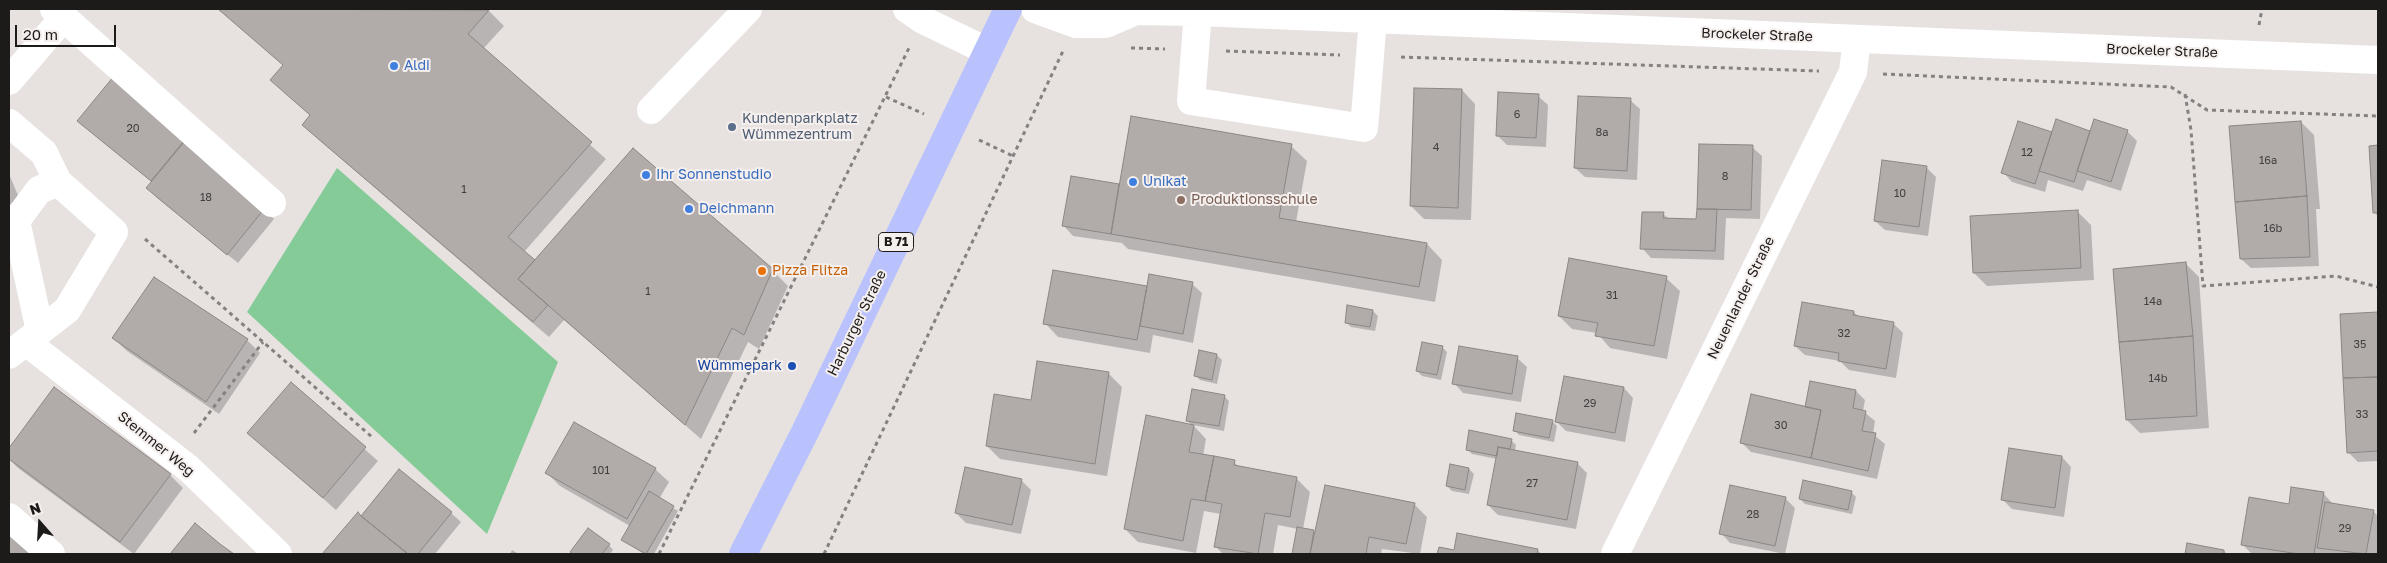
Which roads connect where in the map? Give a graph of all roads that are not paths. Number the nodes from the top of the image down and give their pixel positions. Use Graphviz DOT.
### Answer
graph roads {
  1 [pos="748,9"];
  2 [pos="907,9"];
  3 [pos="1008,9"];
  4 [pos="1034,9"];
  5 [pos="1135,10"];
  6 [pos="1198,12"];
  7 [pos="59,13"];
  8 [pos="1373,19"];
  9 [pos="1643,19"];
  10 [pos="1857,39"];
  11 [pos="987,51"];
  12 [pos="2378,60"];
  13 [pos="9,81"];
  14 [pos="652,110"];
  15 [pos="9,123"];
  16 [pos="58,182"];
  17 [pos="272,203"];
  18 [pos="25,343"];
  19 [pos="9,517"];
  20 [pos="51,554"];
  21 [pos="278,554"];
  22 [pos="743,554"];
  23 [pos="1615,554"];
  1 -- 14 [label="street"];
  2 -- 11 [label="street"];
  3 -- 11 [label="main road, Harburger Straße / B 71"];
  4 -- 5 [label="street, Brockeler Straße"];
  5 -- 6 [label="street, Brockeler Straße"];
  6 -- 8 [label="street, Brockeler Straße"];
  6 -- 8 [label="street"];
  7 -- 13 [label="street"];
  7 -- 17 [label="street"];
  8 -- 9 [label="street, Brockeler Straße"];
  9 -- 10 [label="street, Brockeler Straße"];
  10 -- 12 [label="street, Brockeler Straße"];
  10 -- 23 [label="street, Neuenlander Straße"];
  11 -- 22 [label="main road, Harburger Straße / B 71"];
  15 -- 16 [label="street"];
  16 -- 18 [label="street"];
  16 -- 18 [label="street"];
  18 -- 21 [label="street, Stemmer Weg"];
  19 -- 20 [label="street"];
}
